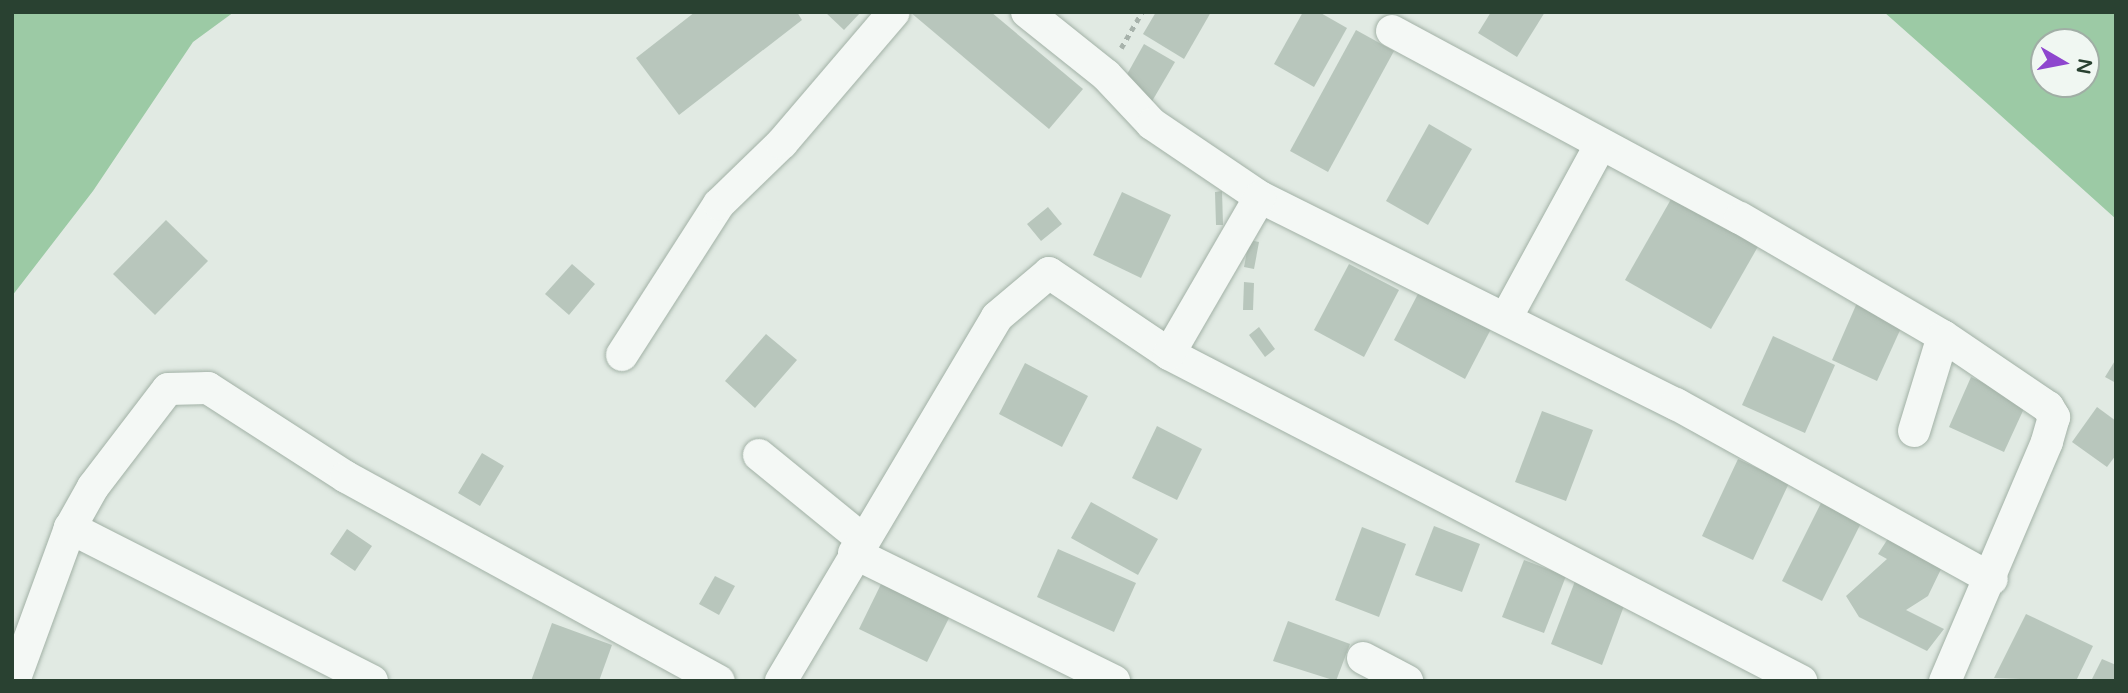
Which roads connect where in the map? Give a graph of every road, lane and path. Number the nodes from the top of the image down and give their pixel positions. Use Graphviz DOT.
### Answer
graph roads {
  1 [pos="894,12"];
  2 [pos="1027,12"];
  3 [pos="1142,12"];
  4 [pos="1392,31"];
  5 [pos="1105,75"];
  6 [pos="1601,144"];
  7 [pos="1260,197"];
  8 [pos="1506,318"];
  9 [pos="1943,336"];
  10 [pos="1169,354"];
  11 [pos="622,355"];
  12 [pos="1914,431"];
  13 [pos="759,455"];
  14 [pos="70,527"];
  15 [pos="858,546"];
  16 [pos="1992,579"];
  17 [pos="1363,659"];
  18 [pos="14,681"];
  19 [pos="372,681"];
  20 [pos="719,681"];
  21 [pos="781,681"];
  22 [pos="1114,681"];
  23 [pos="1407,681"];
  24 [pos="1801,681"];
  25 [pos="1945,681"];
  1 -- 11 [label="street"];
  2 -- 5 [label="street"];
  3 -- 5 [label="path"];
  4 -- 6 [label="street"];
  5 -- 7 [label="street"];
  6 -- 8 [label="street"];
  6 -- 9 [label="street"];
  7 -- 8 [label="street"];
  7 -- 10 [label="street"];
  8 -- 16 [label="street"];
  9 -- 12 [label="street"];
  9 -- 16 [label="street"];
  10 -- 15 [label="street"];
  10 -- 24 [label="street"];
  13 -- 15 [label="street"];
  14 -- 18 [label="street"];
  14 -- 19 [label="street"];
  14 -- 20 [label="street"];
  15 -- 21 [label="street"];
  15 -- 22 [label="street"];
  16 -- 25 [label="street"];
  17 -- 23 [label="street"];
}
